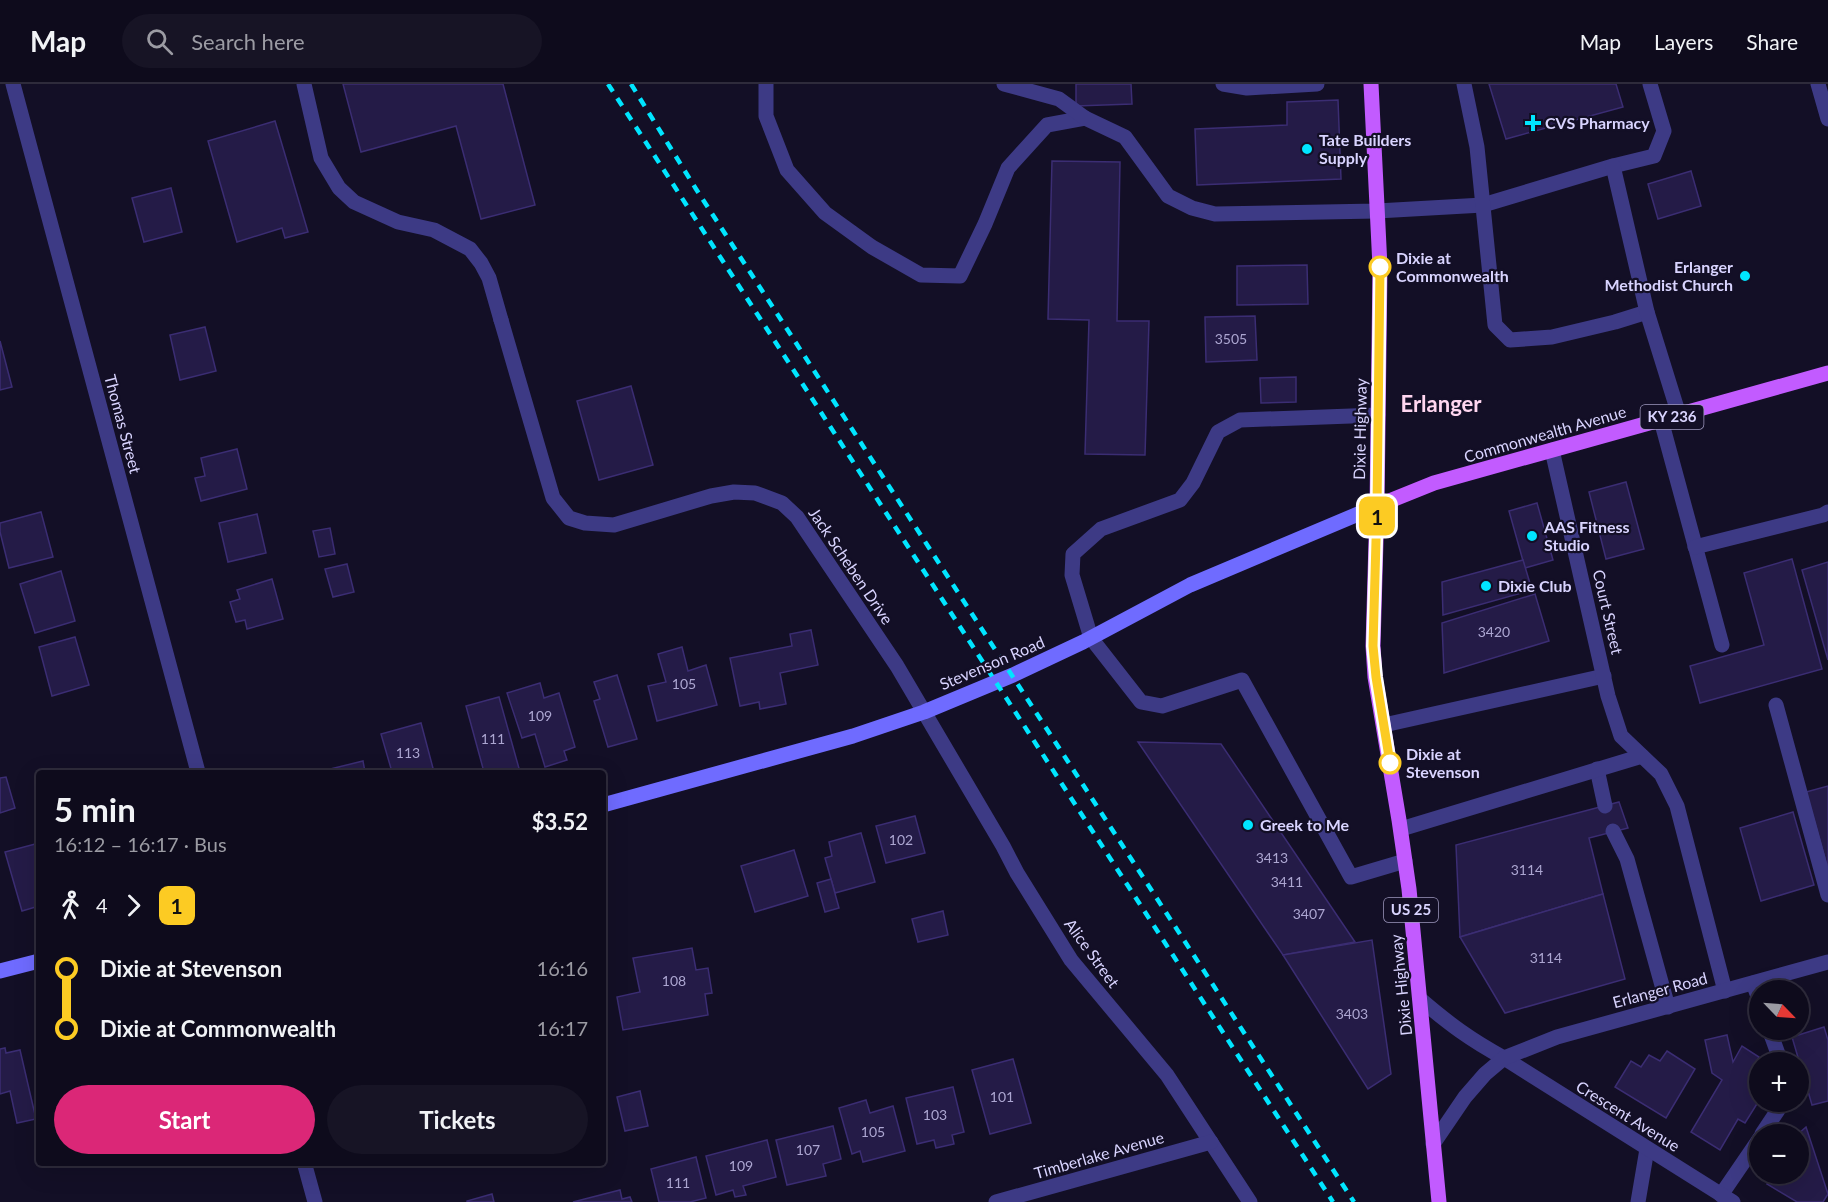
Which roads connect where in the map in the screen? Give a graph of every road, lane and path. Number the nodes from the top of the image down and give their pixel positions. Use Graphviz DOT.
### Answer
graph roads {
  1 [pos="13,84"];
  2 [pos="304,84"];
  3 [pos="766,84"];
  4 [pos="1004,84"];
  5 [pos="1223,84"];
  6 [pos="1317,84"];
  7 [pos="1371,84"];
  8 [pos="1464,84"];
  9 [pos="1650,84"];
  10 [pos="1818,84"];
  11 [pos="1085,118"];
  12 [pos="1828,119"];
  13 [pos="1613,166"];
  14 [pos="1483,205"];
  15 [pos="1377,211"];
  16 [pos="1647,312"];
  17 [pos="1828,373"];
  18 [pos="1378,415"];
  19 [pos="1679,415"];
  20 [pos="1661,420"];
  21 [pos="1552,450"];
  22 [pos="1377,506"];
  23 [pos="1828,512"];
  24 [pos="1695,547"];
  25 [pos="1091,638"];
  26 [pos="1722,645"];
  27 [pos="1604,676"];
  28 [pos="1776,705"];
  29 [pos="924,712"];
  30 [pos="1384,725"];
  31 [pos="1641,756"];
  32 [pos="1597,769"];
  33 [pos="197,770"];
  34 [pos="606,805"];
  35 [pos="1605,806"];
  36 [pos="1401,829"];
  37 [pos="1613,831"];
  38 [pos="1405,861"];
  39 [pos="1828,895"];
  40 [pos="36,962"];
  41 [pos="1828,962"];
  42 [pos="0,971"];
  43 [pos="1764,980"];
  44 [pos="1749,984"];
  45 [pos="1725,991"];
  46 [pos="1420,999"];
  47 [pos="1668,1007"];
  48 [pos="1504,1059"];
  49 [pos="1211,1142"];
  50 [pos="1433,1144"];
  51 [pos="1647,1149"];
  52 [pos="1749,1158"];
  53 [pos="305,1166"];
  54 [pos="1727,1199"];
  55 [pos="315,1202"];
  56 [pos="996,1202"];
  57 [pos="1250,1202"];
  58 [pos="1438,1202"];
  59 [pos="1638,1202"];
  1 -- 33 [label="street, Thomas Street"];
  2 -- 29 [label="street, Jack Scheben Drive"];
  3 -- 11 [label="street"];
  4 -- 11 [label="street"];
  5 -- 6 [label="street"];
  7 -- 15 [label="main road, Dixie Highway / US 25"];
  8 -- 14 [label="street"];
  9 -- 13 [label="street"];
  10 -- 12 [label="street"];
  11 -- 15 [label="street"];
  13 -- 14 [label="street"];
  13 -- 16 [label="street"];
  14 -- 15 [label="street"];
  14 -- 16 [label="street"];
  15 -- 18 [label="main road, Dixie Highway / US 25"];
  16 -- 19 [label="street"];
  17 -- 19 [label="main road, Commonwealth Avenue / KY 236"];
  18 -- 22 [label="main road, Dixie Highway / US 25"];
  18 -- 25 [label="street"];
  19 -- 20 [label="main road, Commonwealth Avenue / KY 236"];
  20 -- 21 [label="main road, Commonwealth Avenue / KY 236"];
  20 -- 24 [label="street"];
  21 -- 22 [label="main road, Commonwealth Avenue / KY 236"];
  21 -- 27 [label="street, Court Street"];
  22 -- 25 [label="main road, Stevenson Road / KY 236"];
  22 -- 30 [label="main road, Dixie Highway / US 25"];
  23 -- 24 [label="street"];
  24 -- 26 [label="street"];
  25 -- 29 [label="main road, Stevenson Road / KY 236"];
  25 -- 38 [label="street"];
  27 -- 30 [label="street"];
  27 -- 31 [label="street, Court Street"];
  28 -- 39 [label="street"];
  29 -- 34 [label="main road, Stevenson Road / KY 236"];
  29 -- 49 [label="street, Alice Street"];
  30 -- 36 [label="main road, Dixie Highway / US 25"];
  31 -- 32 [label="street"];
  31 -- 45 [label="street, Court Street"];
  32 -- 35 [label="street"];
  32 -- 36 [label="street"];
  36 -- 38 [label="main road, Dixie Highway / US 25"];
  37 -- 47 [label="street"];
  38 -- 46 [label="main road, Dixie Highway / US 25"];
  40 -- 42 [label="main road"];
  41 -- 43 [label="street, Erlanger Road"];
  44 -- 45 [label="street, Erlanger Road"];
  45 -- 47 [label="street, Erlanger Road"];
  46 -- 48 [label="street"];
  46 -- 50 [label="main road, Dixie Highway / US 25"];
  47 -- 48 [label="street, Erlanger Road"];
  48 -- 50 [label="street, Erlanger Road"];
  48 -- 51 [label="street, Crescent Avenue"];
  49 -- 56 [label="street, Timberlake Avenue"];
  49 -- 57 [label="street, Alice Street"];
  50 -- 58 [label="main road, Dixie Highway / US 25"];
  51 -- 54 [label="street, Crescent Avenue"];
  51 -- 59 [label="street"];
  52 -- 54 [label="street"];
  53 -- 55 [label="street"];
}
